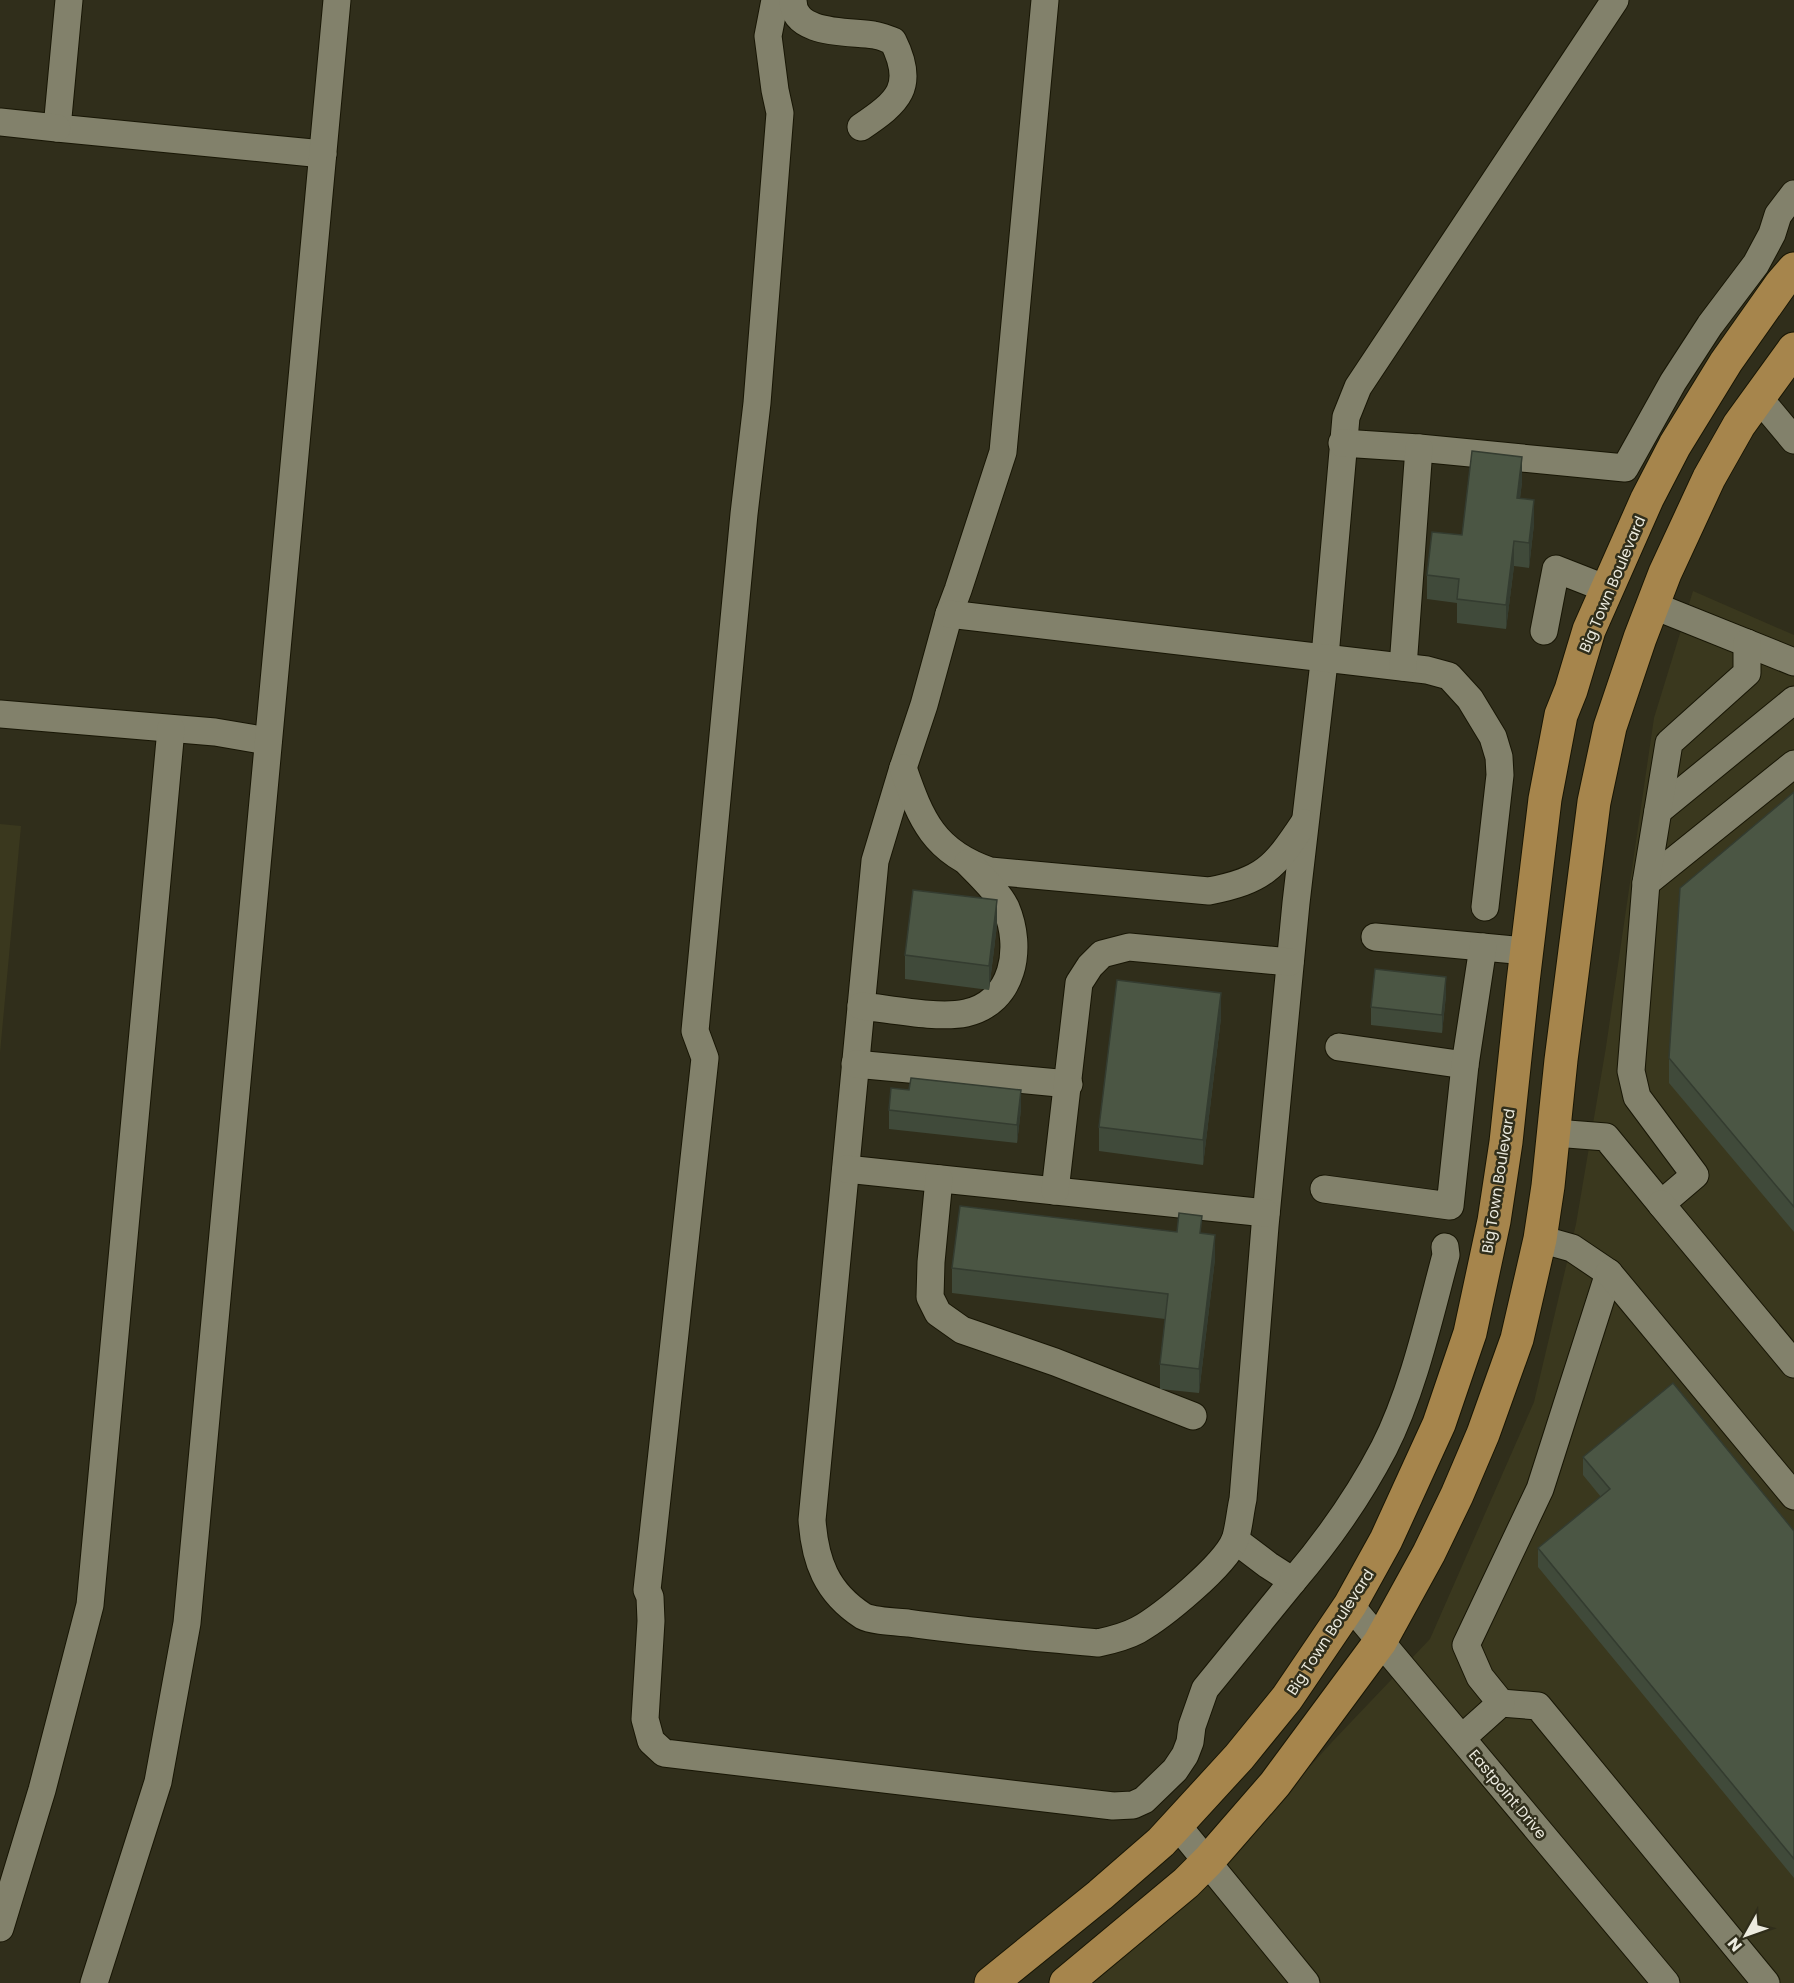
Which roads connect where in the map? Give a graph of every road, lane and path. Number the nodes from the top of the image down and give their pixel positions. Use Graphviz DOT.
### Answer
graph roads {
  1 [pos="69,0"];
  2 [pos="337,0"];
  3 [pos="775,0"];
  4 [pos="793,0"];
  5 [pos="1045,0"];
  6 [pos="1616,0"];
  7 [pos="0,122"];
  8 [pos="861,127"];
  9 [pos="57,128"];
  10 [pos="323,154"];
  11 [pos="1794,194"];
  12 [pos="1794,269"];
  13 [pos="1794,349"];
  14 [pos="1766,386"];
  15 [pos="1794,440"];
  16 [pos="1342,443"];
  17 [pos="1419,448"];
  18 [pos="1607,589"];
  19 [pos="1652,604"];
  20 [pos="949,614"];
  21 [pos="1544,631"];
  22 [pos="1747,643"];
  23 [pos="1324,659"];
  24 [pos="1794,662"];
  25 [pos="1403,667"];
  26 [pos="1794,700"];
  27 [pos="0,714"];
  28 [pos="171,729"];
  29 [pos="268,741"];
  30 [pos="1794,764"];
  31 [pos="903,768"];
  32 [pos="1658,811"];
  33 [pos="1306,821"];
  34 [pos="967,862"];
  35 [pos="1646,883"];
  36 [pos="1485,907"];
  37 [pos="1375,937"];
  38 [pos="1483,947"];
  39 [pos="1526,951"];
  40 [pos="1573,958"];
  41 [pos="1290,962"];
  42 [pos="861,1006"];
  43 [pos="1339,1047"];
  44 [pos="855,1064"];
  45 [pos="1466,1065"];
  46 [pos="1069,1084"];
  47 [pos="1555,1133"];
  48 [pos="846,1169"];
  49 [pos="939,1179"];
  50 [pos="1324,1189"];
  51 [pos="1055,1191"];
  52 [pos="1661,1204"];
  53 [pos="1266,1213"];
  54 [pos="1540,1239"];
  55 [pos="1446,1247"];
  56 [pos="1609,1274"];
  57 [pos="1794,1364"];
  58 [pos="1193,1416"];
  59 [pos="1794,1496"];
  60 [pos="1235,1540"];
  61 [pos="1293,1581"];
  62 [pos="1350,1605"];
  63 [pos="1380,1642"];
  64 [pos="1501,1703"];
  65 [pos="1461,1738"];
  66 [pos="1177,1825"];
  67 [pos="1208,1861"];
  68 [pos="0,1928"];
  69 [pos="1003,1979"];
  70 [pos="94,1983"];
  71 [pos="1066,1983"];
  72 [pos="1305,1983"];
  73 [pos="1666,1983"];
  74 [pos="1766,1983"];
  1 -- 9 [label="street"];
  2 -- 10 [label="street"];
  3 -- 61 [label="street"];
  4 -- 8 [label="street"];
  5 -- 20 [label="street"];
  6 -- 16 [label="street"];
  7 -- 9 [label="street"];
  9 -- 10 [label="street"];
  10 -- 29 [label="street"];
  11 -- 17 [label="street"];
  12 -- 18 [label="main road, Big Town Boulevard"];
  13 -- 14 [label="main road"];
  14 -- 15 [label="street"];
  14 -- 19 [label="main road"];
  16 -- 17 [label="street"];
  16 -- 23 [label="street"];
  17 -- 25 [label="street"];
  18 -- 19 [label="main road"];
  18 -- 21 [label="street"];
  18 -- 39 [label="main road, Big Town Boulevard"];
  19 -- 22 [label="street"];
  19 -- 40 [label="main road"];
  20 -- 23 [label="street"];
  20 -- 31 [label="street"];
  22 -- 24 [label="street"];
  22 -- 32 [label="street"];
  23 -- 25 [label="street"];
  23 -- 33 [label="street"];
  25 -- 36 [label="street"];
  26 -- 32 [label="street"];
  27 -- 28 [label="street"];
  28 -- 29 [label="street"];
  28 -- 68 [label="street"];
  29 -- 70 [label="street"];
  30 -- 35 [label="street"];
  31 -- 34 [label="street"];
  31 -- 42 [label="street"];
  32 -- 35 [label="street"];
  33 -- 34 [label="street"];
  33 -- 41 [label="street"];
  34 -- 42 [label="street"];
  35 -- 52 [label="street"];
  37 -- 38 [label="street"];
  38 -- 39 [label="street"];
  38 -- 45 [label="street"];
  39 -- 40 [label="main road"];
  39 -- 62 [label="main road, Big Town Boulevard"];
  40 -- 47 [label="main road"];
  41 -- 46 [label="street"];
  41 -- 53 [label="street"];
  42 -- 44 [label="street"];
  43 -- 45 [label="street"];
  44 -- 46 [label="street"];
  44 -- 48 [label="street"];
  45 -- 50 [label="street"];
  46 -- 51 [label="street"];
  47 -- 52 [label="street"];
  47 -- 54 [label="main road"];
  48 -- 49 [label="street"];
  48 -- 60 [label="street"];
  49 -- 51 [label="street"];
  49 -- 58 [label="street"];
  51 -- 53 [label="street"];
  52 -- 57 [label="street"];
  53 -- 60 [label="street"];
  54 -- 56 [label="street"];
  54 -- 63 [label="main road"];
  55 -- 61 [label="street"];
  56 -- 59 [label="street"];
  56 -- 64 [label="street"];
  60 -- 61 [label="street"];
  62 -- 63 [label="street, Eastpoint Drive"];
  62 -- 66 [label="main road, Big Town Boulevard"];
  63 -- 65 [label="street, Eastpoint Drive"];
  63 -- 67 [label="main road"];
  64 -- 65 [label="street"];
  64 -- 74 [label="street"];
  65 -- 73 [label="street, Eastpoint Drive"];
  66 -- 67 [label="street"];
  66 -- 69 [label="main road, Big Town Boulevard"];
  67 -- 71 [label="main road"];
  67 -- 72 [label="street"];
}
